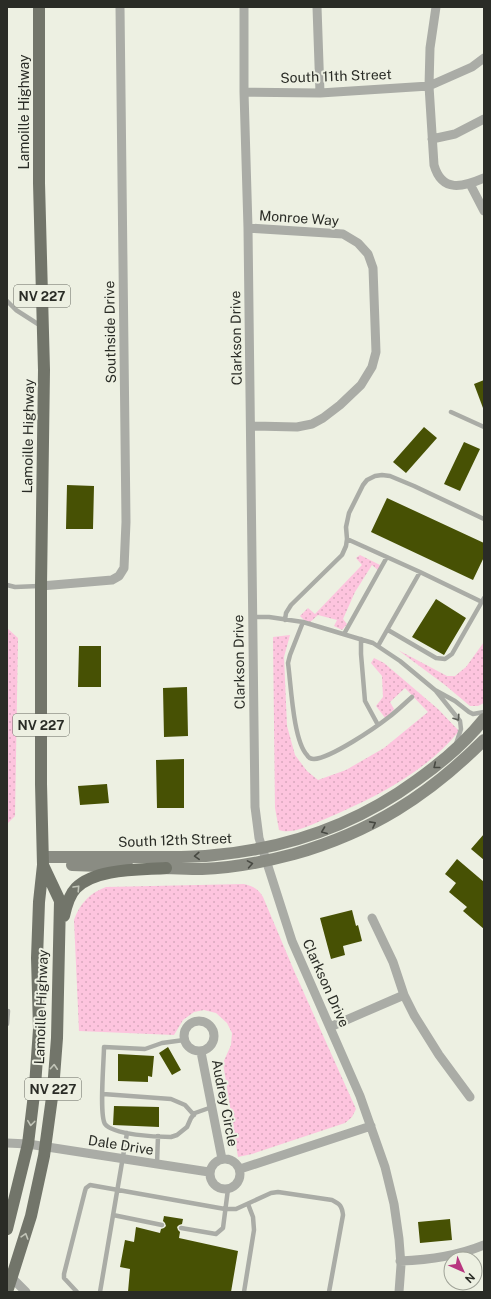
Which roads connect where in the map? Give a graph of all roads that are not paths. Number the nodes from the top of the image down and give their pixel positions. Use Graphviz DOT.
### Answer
graph roads {
  1 [pos="39,7"];
  2 [pos="120,7"];
  3 [pos="244,7"];
  4 [pos="317,7"];
  5 [pos="436,7"];
  6 [pos="484,58"];
  7 [pos="429,86"];
  8 [pos="244,92"];
  9 [pos="320,93"];
  10 [pos="484,118"];
  11 [pos="432,139"];
  12 [pos="484,178"];
  13 [pos="470,184"];
  14 [pos="484,211"];
  15 [pos="248,228"];
  16 [pos="7,301"];
  17 [pos="43,327"];
  18 [pos="450,412"];
  19 [pos="251,426"];
  20 [pos="484,427"];
  21 [pos="484,519"];
  22 [pos="347,539"];
  23 [pos="387,557"];
  24 [pos="420,572"];
  25 [pos="7,586"];
  26 [pos="41,586"];
  27 [pos="483,600"];
  28 [pos="252,616"];
  29 [pos="285,620"];
  30 [pos="303,622"];
  31 [pos="388,630"];
  32 [pos="344,634"];
  33 [pos="361,639"];
  34 [pos="378,646"];
  35 [pos="435,690"];
  36 [pos="412,697"];
  37 [pos="484,712"];
  38 [pos="378,725"];
  39 [pos="482,726"];
  40 [pos="484,740"];
  41 [pos="452,752"];
  42 [pos="263,848"];
  43 [pos="267,860"];
  44 [pos="43,861"];
  45 [pos="166,868"];
  46 [pos="372,918"];
  47 [pos="57,979"];
  48 [pos="404,995"];
  49 [pos="8,1012"];
  50 [pos="7,1024"];
  51 [pos="330,1027"];
  52 [pos="184,1040"];
  53 [pos="201,1052"];
  54 [pos="103,1094"];
  55 [pos="470,1098"];
  56 [pos="212,1107"];
  57 [pos="194,1115"];
  58 [pos="370,1126"];
  59 [pos="127,1133"];
  60 [pos="158,1136"];
  61 [pos="7,1143"];
  62 [pos="28,1144"];
  63 [pos="45,1147"];
  64 [pos="222,1159"];
  65 [pos="122,1160"];
  66 [pos="156,1164"];
  67 [pos="240,1169"];
  68 [pos="209,1172"];
  69 [pos="228,1189"];
  70 [pos="117,1190"];
  71 [pos="248,1204"];
  72 [pos="225,1209"];
  73 [pos="113,1215"];
  74 [pos="162,1225"];
  75 [pos="181,1228"];
  76 [pos="7,1229"];
  77 [pos="484,1245"];
  78 [pos="400,1261"];
  79 [pos="9,1276"];
  80 [pos="7,1292"];
  81 [pos="26,1292"];
  82 [pos="77,1292"];
  83 [pos="100,1292"];
  84 [pos="244,1292"];
  85 [pos="329,1292"];
  86 [pos="399,1292"];
  1 -- 17 [label="main road, Lamoille Highway / NV 227"];
  2 -- 26 [label="street, Southside Drive"];
  3 -- 8 [label="street, Clarkson Drive"];
  4 -- 9 [label="street"];
  5 -- 7 [label="street"];
  6 -- 7 [label="street"];
  7 -- 9 [label="street, South 11th Street"];
  7 -- 11 [label="street"];
  8 -- 9 [label="street, South 11th Street"];
  8 -- 15 [label="street, Clarkson Drive"];
  10 -- 11 [label="street"];
  11 -- 13 [label="street"];
  12 -- 13 [label="street"];
  13 -- 14 [label="street"];
  15 -- 19 [label="street, Clarkson Drive"];
  15 -- 19 [label="street, Monroe Way"];
  16 -- 17 [label="lane"];
  17 -- 26 [label="main road, Lamoille Highway / NV 227"];
  18 -- 20 [label="lane"];
  19 -- 28 [label="street, Clarkson Drive"];
  21 -- 22 [label="lane"];
  22 -- 23 [label="lane"];
  22 -- 29 [label="lane"];
  23 -- 24 [label="lane"];
  23 -- 32 [label="lane"];
  24 -- 27 [label="lane"];
  24 -- 31 [label="lane"];
  25 -- 26 [label="lane"];
  26 -- 44 [label="main road, Lamoille Highway / NV 227"];
  27 -- 31 [label="lane"];
  28 -- 29 [label="lane"];
  28 -- 42 [label="street, Clarkson Drive"];
  29 -- 30 [label="lane"];
  30 -- 32 [label="lane"];
  30 -- 38 [label="lane"];
  31 -- 34 [label="lane"];
  32 -- 33 [label="lane"];
  33 -- 34 [label="lane"];
  33 -- 38 [label="lane"];
  34 -- 35 [label="lane"];
  35 -- 37 [label="lane"];
  35 -- 41 [label="lane, one-way"];
  36 -- 38 [label="lane"];
  39 -- 41 [label="main road, South 12th Street"];
  43 -- 40 [label="main road, South 12th Street, one-way"];
  41 -- 42 [label="main road, South 12th Street, one-way"];
  42 -- 43 [label="street, Clarkson Drive"];
  42 -- 44 [label="main road, South 12th Street, one-way"];
  45 -- 43 [label="main road, South 12th Street, one-way"];
  43 -- 51 [label="street, Clarkson Drive"];
  44 -- 45 [label="main road, South 12th Street"];
  44 -- 47 [label="main road, Lamoille Highway / NV 227"];
  44 -- 62 [label="main road, Lamoille Highway / NV 227, one-way"];
  47 -- 45 [label="main road, one-way"];
  46 -- 48 [label="street"];
  63 -- 47 [label="main road, Lamoille Highway / NV 227, one-way"];
  48 -- 51 [label="street"];
  48 -- 55 [label="street"];
  49 -- 50 [label="lane"];
  51 -- 58 [label="street, Clarkson Drive"];
  52 -- 53 [label="street, Audrey Circle"];
  52 -- 53 [label="street, Audrey Circle"];
  52 -- 54 [label="lane"];
  53 -- 56 [label="street, Audrey Circle"];
  54 -- 57 [label="lane"];
  54 -- 59 [label="lane"];
  56 -- 57 [label="lane"];
  56 -- 64 [label="street, Audrey Circle"];
  57 -- 60 [label="lane"];
  58 -- 67 [label="street"];
  58 -- 78 [label="street, Clarkson Drive"];
  59 -- 60 [label="lane"];
  59 -- 65 [label="lane"];
  60 -- 66 [label="lane"];
  61 -- 62 [label="street, Dale Drive"];
  62 -- 63 [label="street, Dale Drive"];
  62 -- 76 [label="main road, Lamoille Highway / NV 227"];
  63 -- 65 [label="street, Dale Drive"];
  79 -- 63 [label="main road, Lamoille Highway / NV 227, one-way"];
  64 -- 67 [label="street"];
  64 -- 68 [label="street"];
  65 -- 66 [label="street, Dale Drive"];
  65 -- 70 [label="lane"];
  66 -- 68 [label="street, Dale Drive"];
  67 -- 69 [label="street"];
  68 -- 69 [label="street"];
  69 -- 72 [label="lane"];
  70 -- 72 [label="lane"];
  70 -- 73 [label="lane"];
  70 -- 82 [label="lane"];
  71 -- 72 [label="lane"];
  71 -- 84 [label="lane"];
  71 -- 85 [label="lane"];
  72 -- 75 [label="lane"];
  73 -- 74 [label="lane"];
  73 -- 83 [label="lane"];
  77 -- 78 [label="street"];
  78 -- 86 [label="street, Clarkson Drive"];
  79 -- 80 [label="main road, Lamoille Highway / NV 227"];
  79 -- 81 [label="street"];
}
